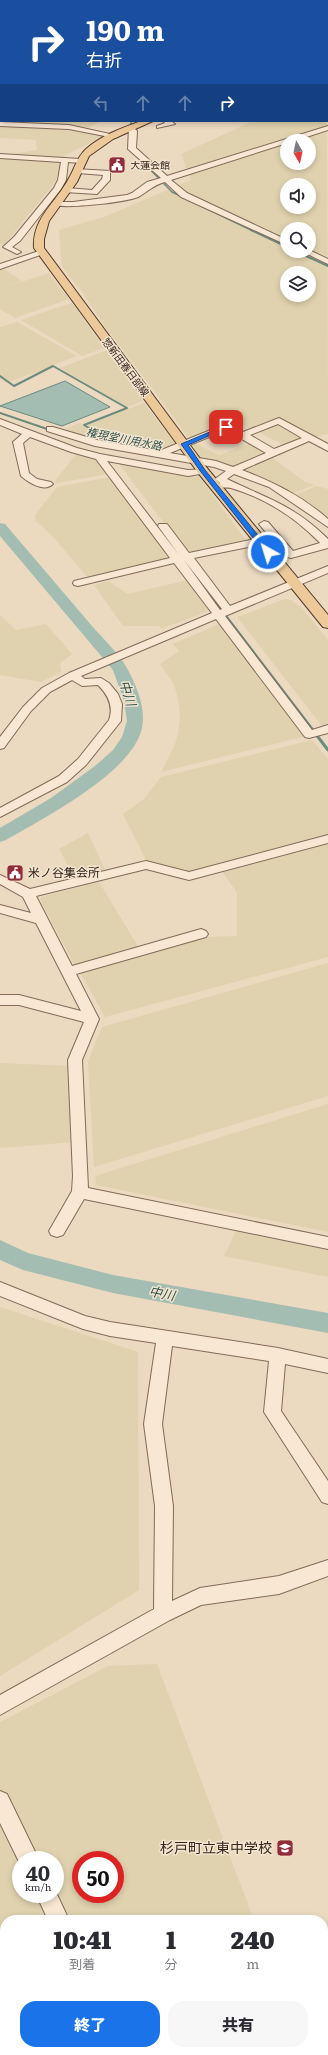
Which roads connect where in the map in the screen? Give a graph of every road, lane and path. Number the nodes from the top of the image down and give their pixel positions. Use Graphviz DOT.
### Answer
graph roads {
  1 [pos="147,122"];
  2 [pos="168,122"];
  3 [pos="44,123"];
  4 [pos="0,124"];
  5 [pos="158,127"];
  6 [pos="328,128"];
  7 [pos="130,129"];
  8 [pos="115,136"];
  9 [pos="0,156"];
  10 [pos="65,160"];
  11 [pos="79,166"];
  12 [pos="166,179"];
  13 [pos="104,183"];
  14 [pos="77,184"];
  15 [pos="90,192"];
  16 [pos="89,202"];
  17 [pos="56,204"];
  18 [pos="280,240"];
  19 [pos="41,250"];
  20 [pos="17,252"];
  21 [pos="316,256"];
  22 [pos="0,258"];
  23 [pos="328,262"];
  24 [pos="0,267"];
  25 [pos="0,422"];
  26 [pos="50,429"];
  27 [pos="29,433"];
  28 [pos="243,435"];
  29 [pos="310,438"];
  30 [pos="184,444"];
  31 [pos="328,448"];
  32 [pos="273,453"];
  33 [pos="160,454"];
  34 [pos="99,457"];
  35 [pos="111,459"];
  36 [pos="198,464"];
  37 [pos="231,474"];
  38 [pos="48,484"];
  39 [pos="216,486"];
  40 [pos="264,524"];
  41 [pos="328,524"];
  42 [pos="276,538"];
  43 [pos="259,541"];
  44 [pos="328,545"];
  45 [pos="181,558"];
  46 [pos="328,569"];
  47 [pos="78,583"];
  48 [pos="294,583"];
  49 [pos="224,613"];
  50 [pos="328,624"];
  51 [pos="75,674"];
  52 [pos="328,729"];
  53 [pos="0,744"];
  54 [pos="0,813"];
  55 [pos="328,839"];
  56 [pos="0,879"];
  57 [pos="28,894"];
  58 [pos="0,909"];
  59 [pos="40,920"];
  60 [pos="201,934"];
  61 [pos="67,972"];
  62 [pos="0,1000"];
  63 [pos="92,1019"];
  64 [pos="80,1192"];
  65 [pos="57,1231"];
  66 [pos="328,1242"];
  67 [pos="1,1291"];
  68 [pos="165,1339"];
  69 [pos="278,1355"];
  70 [pos="328,1366"];
  71 [pos="328,1496"];
  72 [pos="328,1568"];
  73 [pos="163,1614"];
  74 [pos="0,1705"];
  75 [pos="0,1801"];
  76 [pos="25,1851"];
  77 [pos="50,1903"];
  78 [pos="56,1915"];
  1 -- 7 [label="main road"];
  2 -- 5 [label="street"];
  3 -- 4 [label="street"];
  3 -- 8 [label="street"];
  6 -- 12 [label="street"];
  7 -- 8 [label="main road"];
  7 -- 12 [label="street"];
  8 -- 11 [label="main road"];
  9 -- 10 [label="street"];
  10 -- 11 [label="street"];
  10 -- 20 [label="street"];
  11 -- 13 [label="street"];
  11 -- 14 [label="main road"];
  12 -- 16 [label="street"];
  12 -- 18 [label="street"];
  13 -- 14 [label="street"];
  13 -- 15 [label="street"];
  14 -- 15 [label="street"];
  14 -- 17 [label="main road"];
  15 -- 16 [label="street"];
  16 -- 17 [label="street"];
  17 -- 19 [label="main road"];
  19 -- 20 [label="street"];
  19 -- 24 [label="street"];
  19 -- 30 [label="main road, 惣新田春日部線"];
  20 -- 22 [label="street"];
  21 -- 23 [label="street"];
  25 -- 27 [label="street"];
  26 -- 33 [label="street"];
  27 -- 34 [label="street"];
  27 -- 38 [label="street"];
  28 -- 29 [label="street"];
  28 -- 30 [label="street"];
  28 -- 32 [label="street"];
  29 -- 31 [label="street"];
  29 -- 32 [label="street"];
  30 -- 33 [label="street"];
  30 -- 36 [label="main road, 惣新田春日部線"];
  32 -- 37 [label="street"];
  33 -- 36 [label="street"];
  34 -- 35 [label="street"];
  34 -- 45 [label="street"];
  35 -- 36 [label="street"];
  35 -- 45 [label="street"];
  36 -- 37 [label="street"];
  36 -- 39 [label="main road, 惣新田春日部線"];
  37 -- 39 [label="street"];
  37 -- 41 [label="street"];
  37 -- 44 [label="street"];
  39 -- 43 [label="main road, 惣新田春日部線"];
  40 -- 42 [label="street"];
  42 -- 43 [label="street"];
  42 -- 44 [label="street"];
  43 -- 45 [label="street"];
  43 -- 48 [label="main road, 惣新田春日部線"];
  45 -- 47 [label="street"];
  45 -- 49 [label="street"];
  46 -- 48 [label="street"];
  48 -- 49 [label="street"];
  48 -- 50 [label="main road, 惣新田春日部線"];
  49 -- 51 [label="street"];
  49 -- 52 [label="street"];
  51 -- 53 [label="street"];
  51 -- 54 [label="street"];
  55 -- 57 [label="street"];
  56 -- 57 [label="street"];
  57 -- 59 [label="street"];
  58 -- 59 [label="street"];
  59 -- 61 [label="street"];
  60 -- 61 [label="street"];
  61 -- 63 [label="street"];
  62 -- 63 [label="street"];
  63 -- 64 [label="street"];
  64 -- 65 [label="street"];
  64 -- 66 [label="street"];
  67 -- 68 [label="street"];
  68 -- 69 [label="street"];
  68 -- 73 [label="street"];
  69 -- 70 [label="street"];
  69 -- 71 [label="street"];
  72 -- 73 [label="street"];
  73 -- 74 [label="street"];
  75 -- 76 [label="street"];
  77 -- 78 [label="street"];
}
